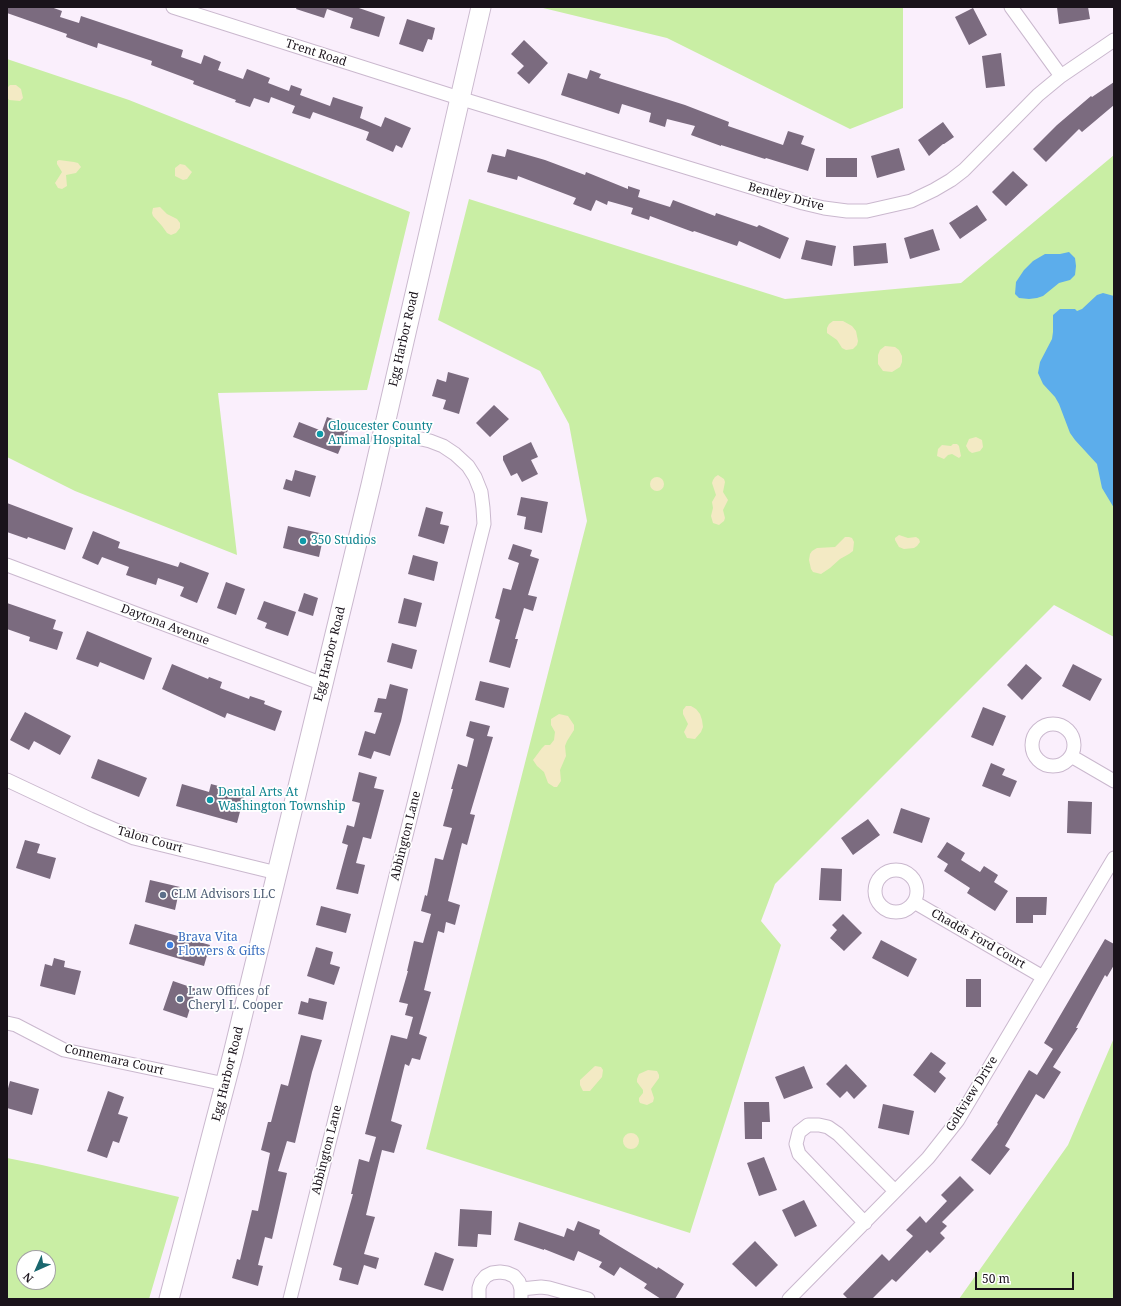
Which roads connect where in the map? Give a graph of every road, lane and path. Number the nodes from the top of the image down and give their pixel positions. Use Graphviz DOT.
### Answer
graph roads {
  1 [pos="173,7"];
  2 [pos="481,7"];
  3 [pos="1011,7"];
  4 [pos="1114,40"];
  5 [pos="1061,76"];
  6 [pos="459,98"];
  7 [pos="383,430"];
  8 [pos="7,565"];
  9 [pos="323,684"];
  10 [pos="1071,756"];
  11 [pos="7,780"];
  12 [pos="1114,781"];
  13 [pos="1114,858"];
  14 [pos="277,873"];
  15 [pos="914,902"];
  16 [pos="1043,977"];
  17 [pos="7,1023"];
  18 [pos="225,1084"];
  19 [pos="895,1191"];
  20 [pos="865,1223"];
  21 [pos="521,1294"];
  22 [pos="169,1299"];
  23 [pos="290,1299"];
  24 [pos="479,1299"];
  25 [pos="588,1299"];
  26 [pos="789,1299"];
  1 -- 6 [label="street, Trent Road"];
  2 -- 6 [label="main road, Egg Harbor Road"];
  3 -- 5 [label="street"];
  4 -- 5 [label="street, Bentley Drive"];
  5 -- 6 [label="street, Bentley Drive"];
  6 -- 7 [label="main road, Egg Harbor Road"];
  7 -- 9 [label="main road, Egg Harbor Road"];
  7 -- 23 [label="street, Abbington Lane"];
  8 -- 9 [label="street, Daytona Avenue"];
  9 -- 14 [label="main road, Egg Harbor Road"];
  10 -- 12 [label="street"];
  11 -- 14 [label="street, Talon Court"];
  13 -- 16 [label="street, Golfview Drive"];
  14 -- 18 [label="main road, Egg Harbor Road"];
  15 -- 16 [label="street, Chadds Ford Court"];
  16 -- 19 [label="street, Golfview Drive"];
  17 -- 18 [label="street, Connemara Court"];
  18 -- 22 [label="main road, Egg Harbor Road"];
  19 -- 20 [label="street, Golfview Drive"];
  19 -- 20 [label="street"];
  20 -- 26 [label="street, Golfview Drive"];
  21 -- 24 [label="street"];
  21 -- 25 [label="street"];
}
